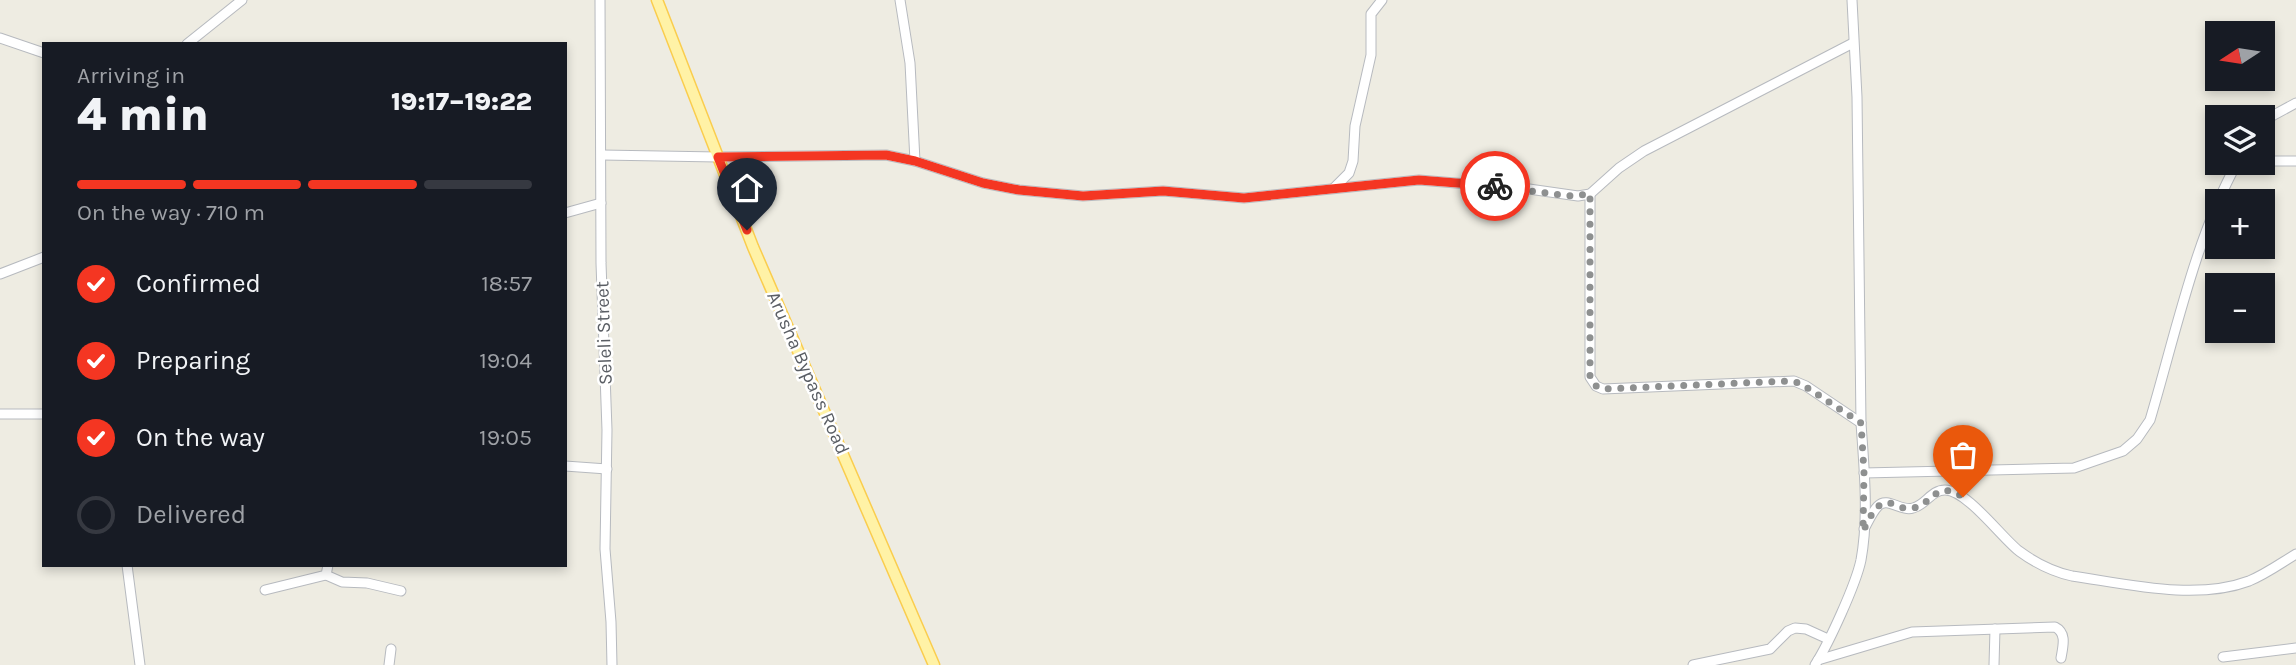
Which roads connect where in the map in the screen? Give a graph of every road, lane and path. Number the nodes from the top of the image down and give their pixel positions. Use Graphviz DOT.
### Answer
graph roads {
  1 [pos="243,0"];
  2 [pos="600,0"];
  3 [pos="657,0"];
  4 [pos="900,0"];
  5 [pos="1382,0"];
  6 [pos="1852,0"];
  7 [pos="0,38"];
  8 [pos="190,42"];
  9 [pos="1853,43"];
  10 [pos="42,52"];
  11 [pos="2296,103"];
  12 [pos="2275,115"];
  13 [pos="602,155"];
  14 [pos="718,157"];
  15 [pos="915,161"];
  16 [pos="2275,161"];
  17 [pos="2296,161"];
  18 [pos="2230,175"];
  19 [pos="1334,188"];
  20 [pos="1590,194"];
  21 [pos="601,203"];
  22 [pos="567,212"];
  23 [pos="42,258"];
  24 [pos="0,274"];
  25 [pos="0,414"];
  26 [pos="42,414"];
  27 [pos="1861,423"];
  28 [pos="567,466"];
  29 [pos="607,469"];
  30 [pos="1864,472"];
  31 [pos="1863,531"];
  32 [pos="2296,554"];
  33 [pos="127,567"];
  34 [pos="327,570"];
  35 [pos="265,590"];
  36 [pos="401,591"];
  37 [pos="1995,629"];
  38 [pos="1828,639"];
  39 [pos="2296,648"];
  40 [pos="391,649"];
  41 [pos="2223,657"];
  42 [pos="2061,658"];
  43 [pos="1817,662"];
  44 [pos="140,665"];
  45 [pos="389,665"];
  46 [pos="612,665"];
  47 [pos="934,665"];
  48 [pos="1693,665"];
  49 [pos="1994,665"];
  1 -- 8 [label="street"];
  2 -- 13 [label="street, Seleli Street"];
  3 -- 14 [label="main road, Arusha Bypass Road"];
  4 -- 15 [label="street"];
  5 -- 19 [label="street"];
  6 -- 9 [label="street"];
  7 -- 10 [label="street"];
  9 -- 20 [label="street"];
  9 -- 27 [label="street"];
  11 -- 12 [label="street"];
  13 -- 14 [label="street"];
  13 -- 21 [label="street, Seleli Street"];
  14 -- 15 [label="street"];
  14 -- 47 [label="main road, Arusha Bypass Road"];
  15 -- 19 [label="street"];
  16 -- 17 [label="street"];
  18 -- 30 [label="street"];
  19 -- 20 [label="street"];
  20 -- 27 [label="street"];
  21 -- 22 [label="street"];
  21 -- 29 [label="street, Seleli Street"];
  23 -- 24 [label="street"];
  25 -- 26 [label="street"];
  27 -- 30 [label="street"];
  28 -- 29 [label="street"];
  29 -- 46 [label="street, Seleli Street"];
  30 -- 31 [label="street"];
  31 -- 32 [label="street"];
  31 -- 38 [label="street"];
  33 -- 44 [label="street"];
  34 -- 35 [label="street"];
  34 -- 36 [label="street"];
  37 -- 42 [label="street"];
  37 -- 43 [label="street"];
  37 -- 49 [label="street"];
  38 -- 43 [label="street"];
  38 -- 48 [label="street"];
  39 -- 41 [label="street"];
  40 -- 45 [label="street"];
}
